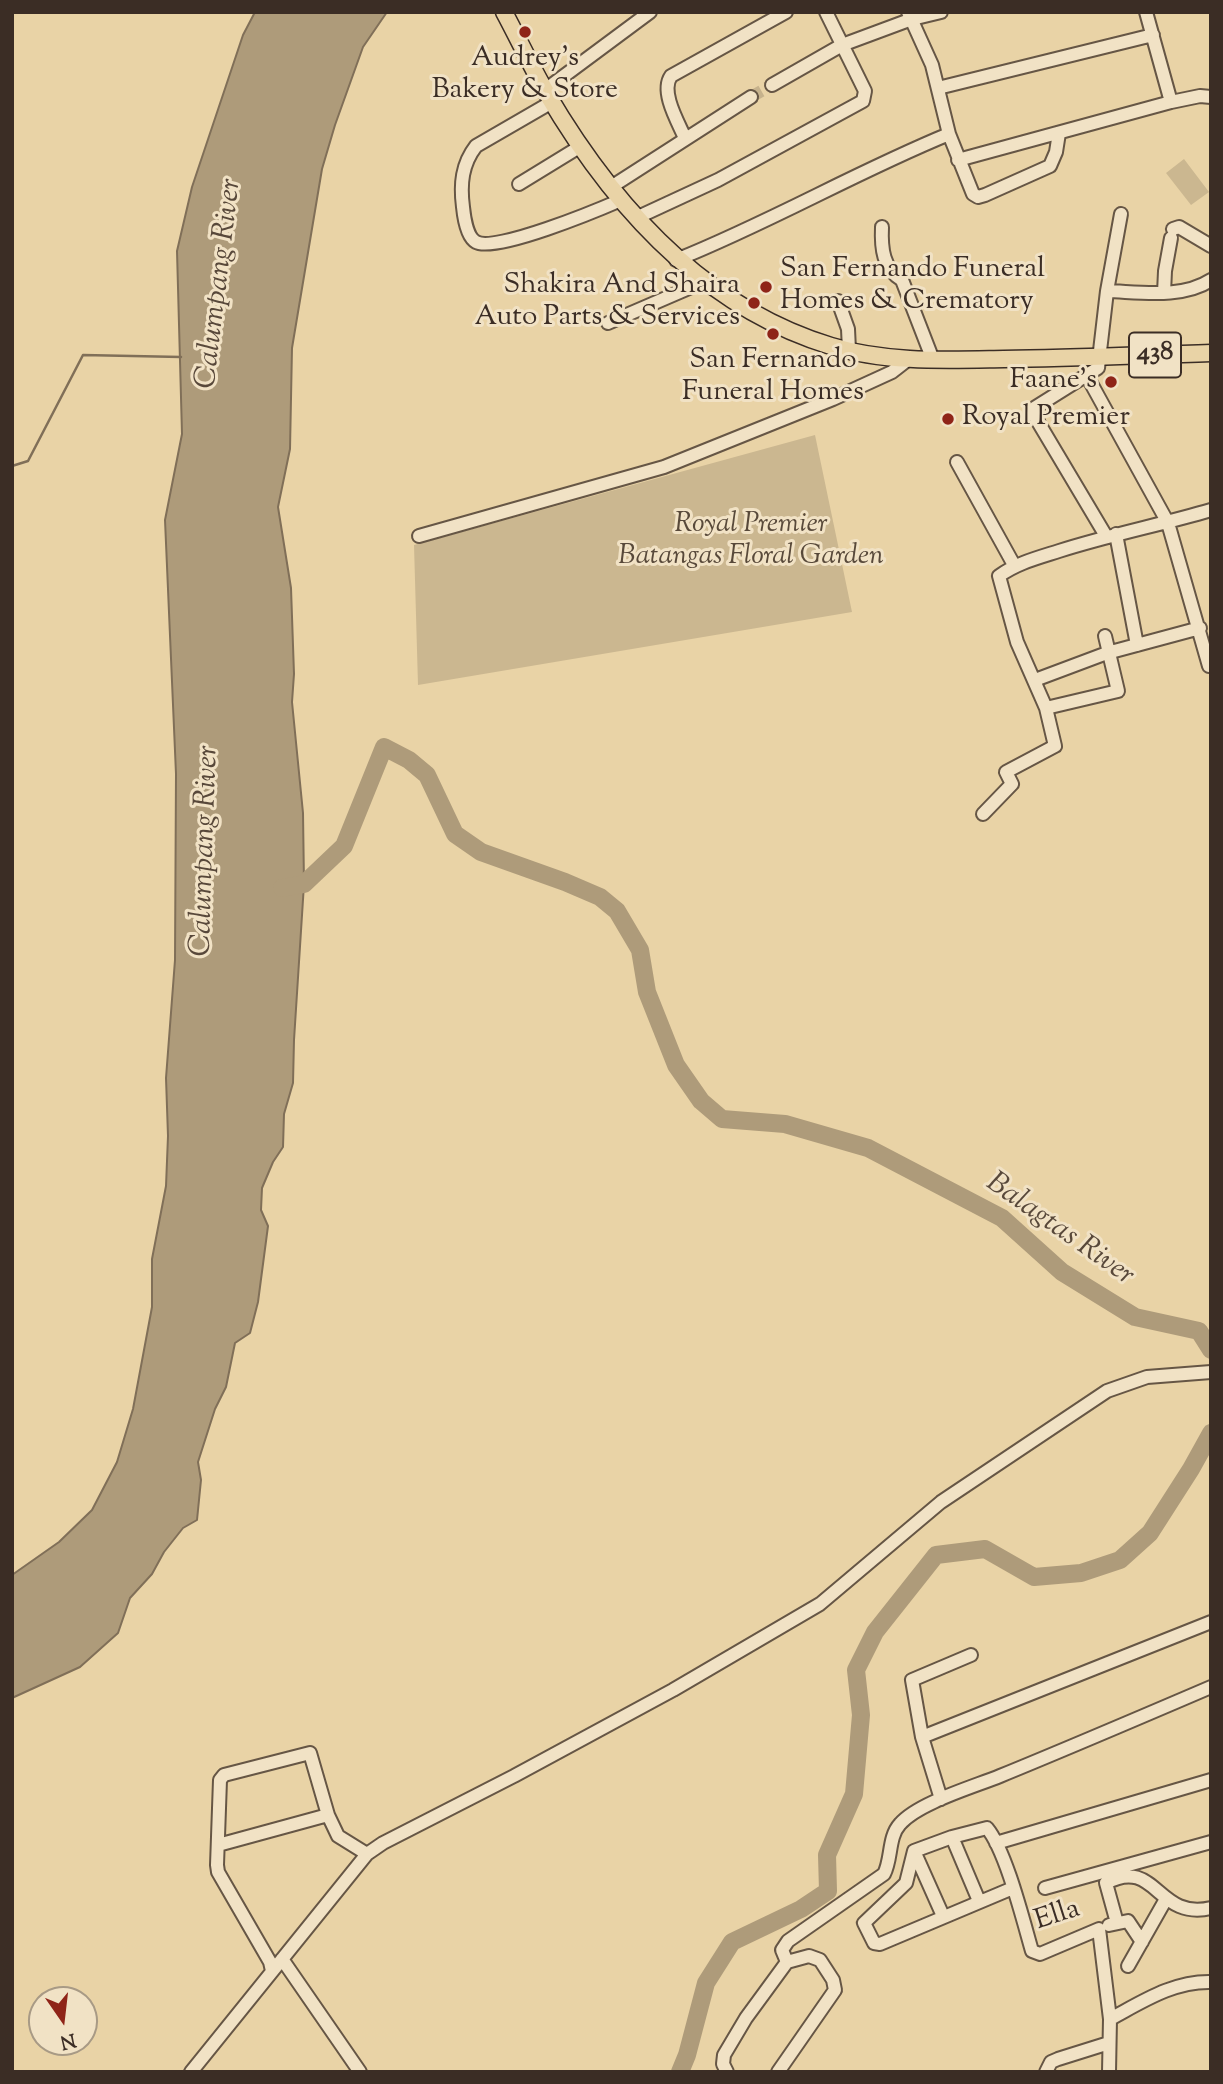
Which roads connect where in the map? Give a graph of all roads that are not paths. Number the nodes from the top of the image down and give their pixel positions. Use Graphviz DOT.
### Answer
graph roads {
  1 [pos="504,12"];
  2 [pos="650,12"];
  3 [pos="786,12"];
  4 [pos="826,12"];
  5 [pos="941,12"];
  6 [pos="1146,12"];
  7 [pos="910,16"];
  8 [pos="1153,35"];
  9 [pos="842,45"];
  10 [pos="772,85"];
  11 [pos="938,88"];
  12 [pos="549,96"];
  13 [pos="751,97"];
  14 [pos="1211,97"];
  15 [pos="1171,102"];
  16 [pos="1059,132"];
  17 [pos="949,134"];
  18 [pos="685,138"];
  19 [pos="581,146"];
  20 [pos="958,160"];
  21 [pos="519,184"];
  22 [pos="611,187"];
  23 [pos="621,200"];
  24 [pos="1121,214"];
  25 [pos="636,218"];
  26 [pos="882,228"];
  27 [pos="1211,246"];
  28 [pos="676,260"];
  29 [pos="1211,280"];
  30 [pos="704,282"];
  31 [pos="1107,291"];
  32 [pos="1164,293"];
  33 [pos="838,301"];
  34 [pos="608,323"];
  35 [pos="849,350"];
  36 [pos="1211,353"];
  37 [pos="1100,357"];
  38 [pos="910,358"];
  39 [pos="933,360"];
  40 [pos="1087,376"];
  41 [pos="957,462"];
  42 [pos="1211,510"];
  43 [pos="1168,523"];
  44 [pos="1111,535"];
  45 [pos="419,536"];
  46 [pos="1014,565"];
  47 [pos="1200,628"];
  48 [pos="1105,636"];
  49 [pos="1137,645"];
  50 [pos="1107,653"];
  51 [pos="1209,666"];
  52 [pos="1035,680"];
  53 [pos="1046,708"];
  54 [pos="983,814"];
  55 [pos="1211,1372"];
  56 [pos="1211,1622"];
  57 [pos="971,1655"];
  58 [pos="1211,1687"];
  59 [pos="922,1737"];
  60 [pos="1211,1780"];
  61 [pos="941,1800"];
  62 [pos="328,1815"];
  63 [pos="952,1837"];
  64 [pos="1211,1842"];
  65 [pos="996,1843"];
  66 [pos="218,1845"];
  67 [pos="914,1851"];
  68 [pos="367,1854"];
  69 [pos="1013,1888"];
  70 [pos="1045,1888"];
  71 [pos="1166,1899"];
  72 [pos="979,1901"];
  73 [pos="1211,1908"];
  74 [pos="943,1916"];
  75 [pos="1116,1923"];
  76 [pos="1099,1929"];
  77 [pos="1142,1942"];
  78 [pos="282,1959"];
  79 [pos="787,1962"];
  80 [pos="1128,1966"];
  81 [pos="272,1971"];
  82 [pos="1211,1982"];
  83 [pos="1110,2019"];
  84 [pos="1109,2043"];
  85 [pos="724,2066"];
  86 [pos="191,2072"];
  87 [pos="360,2072"];
  88 [pos="778,2072"];
  89 [pos="1046,2072"];
  90 [pos="1109,2072"];
  1 -- 12 [label="main road, 438"];
  2 -- 12 [label="street"];
  3 -- 18 [label="street"];
  4 -- 9 [label="street"];
  5 -- 7 [label="street"];
  6 -- 8 [label="street"];
  7 -- 9 [label="street"];
  7 -- 11 [label="street"];
  8 -- 11 [label="street"];
  8 -- 15 [label="street"];
  9 -- 10 [label="street"];
  9 -- 25 [label="street"];
  11 -- 17 [label="street"];
  12 -- 19 [label="main road, 438"];
  12 -- 23 [label="street"];
  13 -- 18 [label="street"];
  14 -- 15 [label="street"];
  15 -- 16 [label="street"];
  16 -- 20 [label="street"];
  16 -- 20 [label="street"];
  17 -- 20 [label="street"];
  17 -- 28 [label="street"];
  18 -- 22 [label="street"];
  19 -- 21 [label="street"];
  19 -- 22 [label="main road, 438"];
  22 -- 23 [label="main road, 438"];
  23 -- 25 [label="main road, 438"];
  24 -- 31 [label="street"];
  25 -- 28 [label="main road, 438"];
  26 -- 39 [label="street"];
  27 -- 32 [label="street"];
  28 -- 30 [label="main road, 438"];
  29 -- 32 [label="street"];
  30 -- 34 [label="street"];
  30 -- 35 [label="main road, 438"];
  31 -- 32 [label="street"];
  31 -- 37 [label="street"];
  33 -- 35 [label="street"];
  35 -- 38 [label="main road, 438"];
  36 -- 37 [label="main road, 438"];
  37 -- 39 [label="main road, 438"];
  37 -- 40 [label="street"];
  38 -- 39 [label="main road, 438"];
  38 -- 45 [label="street"];
  40 -- 43 [label="street"];
  40 -- 44 [label="street"];
  41 -- 46 [label="street"];
  42 -- 43 [label="street"];
  43 -- 44 [label="street"];
  43 -- 47 [label="street"];
  44 -- 46 [label="street"];
  44 -- 49 [label="street"];
  46 -- 52 [label="street"];
  47 -- 49 [label="street"];
  47 -- 51 [label="street"];
  48 -- 50 [label="street"];
  49 -- 50 [label="street"];
  50 -- 52 [label="street"];
  50 -- 53 [label="street"];
  52 -- 53 [label="street"];
  53 -- 54 [label="street"];
  55 -- 68 [label="street"];
  56 -- 59 [label="street"];
  57 -- 59 [label="street"];
  58 -- 61 [label="street"];
  59 -- 61 [label="street"];
  60 -- 65 [label="street"];
  61 -- 79 [label="street"];
  62 -- 66 [label="street"];
  62 -- 66 [label="street"];
  62 -- 68 [label="street"];
  63 -- 65 [label="street, Ella"];
  63 -- 67 [label="street"];
  63 -- 72 [label="street"];
  64 -- 70 [label="street"];
  65 -- 69 [label="street, Ella"];
  66 -- 81 [label="street"];
  67 -- 74 [label="street"];
  67 -- 74 [label="street"];
  68 -- 78 [label="street"];
  69 -- 72 [label="street"];
  69 -- 76 [label="street, Ella"];
  71 -- 73 [label="street"];
  71 -- 75 [label="street"];
  71 -- 77 [label="street"];
  72 -- 74 [label="street"];
  75 -- 76 [label="street"];
  75 -- 77 [label="street"];
  76 -- 83 [label="street, Ella"];
  77 -- 80 [label="street"];
  78 -- 81 [label="street"];
  78 -- 87 [label="street"];
  79 -- 85 [label="street"];
  79 -- 88 [label="street"];
  81 -- 86 [label="street"];
  82 -- 83 [label="street"];
  83 -- 84 [label="street, Ella"];
  84 -- 89 [label="street"];
  84 -- 90 [label="street, Ella"];
}
